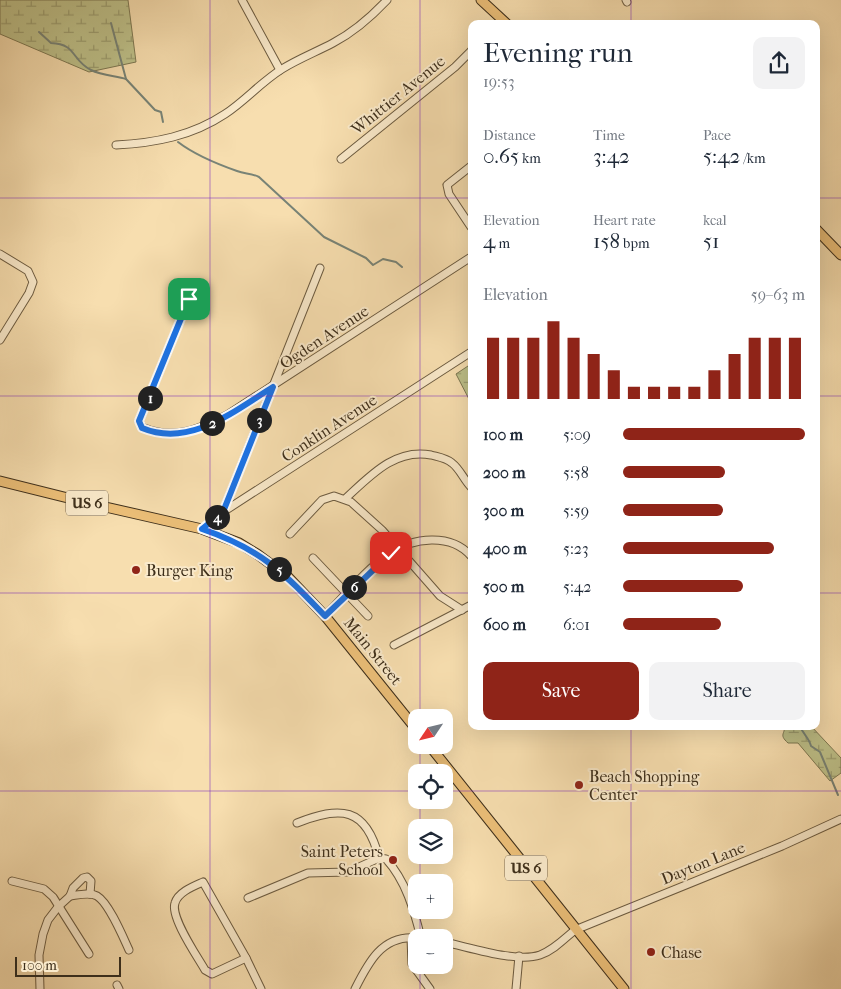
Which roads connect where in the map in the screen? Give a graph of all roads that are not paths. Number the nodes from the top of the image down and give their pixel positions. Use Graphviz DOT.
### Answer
graph roads {
  1 [pos="242,0"];
  2 [pos="386,0"];
  3 [pos="481,0"];
  4 [pos="500,20"];
  5 [pos="468,54"];
  6 [pos="280,70"];
  7 [pos="116,145"];
  8 [pos="341,159"];
  9 [pos="468,168"];
  10 [pos="468,222"];
  11 [pos="820,233"];
  12 [pos="0,254"];
  13 [pos="841,255"];
  14 [pos="468,259"];
  15 [pos="320,268"];
  16 [pos="189,299"];
  17 [pos="0,340"];
  18 [pos="468,354"];
  19 [pos="273,387"];
  20 [pos="0,481"];
  21 [pos="468,483"];
  22 [pos="345,498"];
  23 [pos="223,512"];
  24 [pos="202,529"];
  25 [pos="290,534"];
  26 [pos="398,550"];
  27 [pos="468,554"];
  28 [pos="313,558"];
  29 [pos="348,593"];
  30 [pos="468,607"];
  31 [pos="462,610"];
  32 [pos="325,616"];
  33 [pos="368,616"];
  34 [pos="394,645"];
  35 [pos="408,719"];
  36 [pos="436,754"];
  37 [pos="841,819"];
  38 [pos="297,823"];
  39 [pos="379,858"];
  40 [pos="12,881"];
  41 [pos="90,894"];
  42 [pos="70,896"];
  43 [pos="248,898"];
  44 [pos="58,907"];
  45 [pos="419,929"];
  46 [pos="575,930"];
  47 [pos="408,939"];
  48 [pos="453,944"];
  49 [pos="129,950"];
  50 [pos="89,954"];
  51 [pos="519,956"];
  52 [pos="246,958"];
  53 [pos="419,974"];
  54 [pos="40,989"];
  55 [pos="261,989"];
  56 [pos="355,989"];
  57 [pos="430,989"];
  58 [pos="516,989"];
  59 [pos="624,989"];
  1 -- 6 [label="street"];
  2 -- 6 [label="street"];
  3 -- 4 [label="main road"];
  5 -- 8 [label="street, Whittier Avenue"];
  6 -- 7 [label="street"];
  9 -- 10 [label="street"];
  11 -- 13 [label="main road"];
  12 -- 17 [label="street"];
  14 -- 19 [label="street, Ogden Avenue"];
  15 -- 19 [label="street"];
  16 -- 19 [label="street, Ogden Avenue"];
  18 -- 23 [label="street, Conklin Avenue"];
  19 -- 23 [label="street"];
  20 -- 24 [label="main road, Main Street / US 6"];
  21 -- 22 [label="street"];
  22 -- 25 [label="street"];
  22 -- 26 [label="street"];
  23 -- 24 [label="street, Conklin Avenue"];
  24 -- 32 [label="main road, Main Street / US 6"];
  26 -- 27 [label="street"];
  26 -- 29 [label="street"];
  26 -- 31 [label="street"];
  28 -- 29 [label="street"];
  29 -- 32 [label="street"];
  29 -- 33 [label="street"];
  30 -- 31 [label="street"];
  31 -- 34 [label="street"];
  32 -- 35 [label="main road, Main Street / US 6"];
  36 -- 46 [label="main road, US 6"];
  37 -- 46 [label="street, Dayton Lane"];
  38 -- 39 [label="street"];
  39 -- 43 [label="street"];
  39 -- 45 [label="street"];
  40 -- 44 [label="street"];
  41 -- 42 [label="street"];
  41 -- 42 [label="street"];
  41 -- 49 [label="street"];
  42 -- 44 [label="street"];
  44 -- 50 [label="street"];
  44 -- 54 [label="street"];
  46 -- 51 [label="street, Dayton Lane"];
  46 -- 59 [label="main road, US 6"];
  47 -- 56 [label="street"];
  48 -- 51 [label="street, Dayton Lane"];
  51 -- 58 [label="street"];
  52 -- 52 [label="street"];
  52 -- 55 [label="street"];
  53 -- 57 [label="street"];
}
